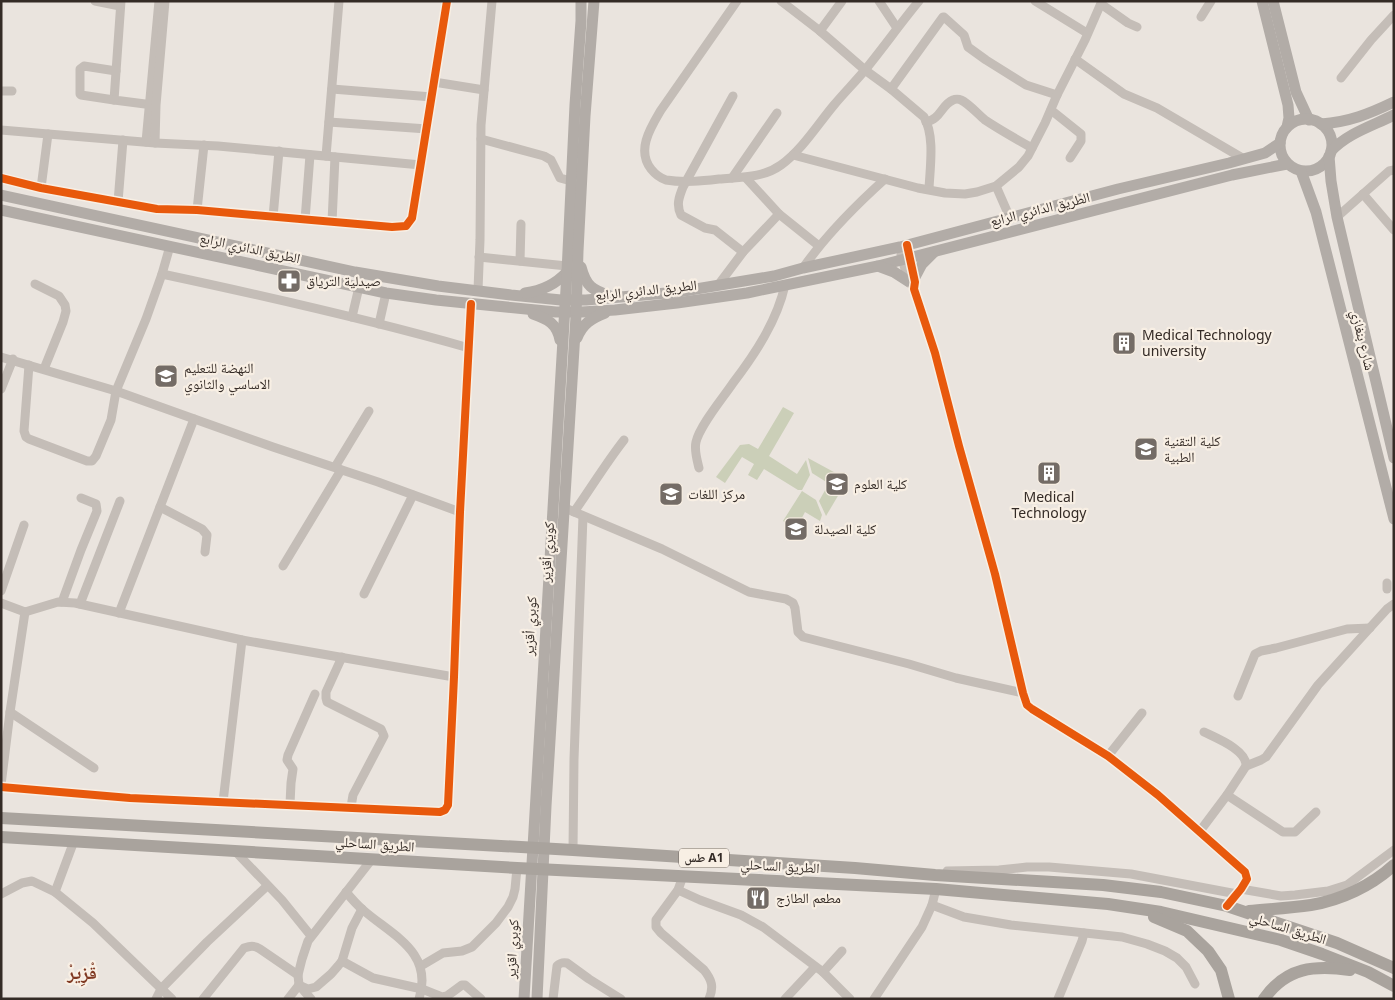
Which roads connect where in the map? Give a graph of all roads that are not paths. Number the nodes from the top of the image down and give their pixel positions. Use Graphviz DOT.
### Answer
graph roads {
  1 [pos="94,1"];
  2 [pos="159,1"];
  3 [pos="165,1"];
  4 [pos="339,1"];
  5 [pos="447,1"];
  6 [pos="492,1"];
  7 [pos="581,1"];
  8 [pos="594,1"];
  9 [pos="737,1"];
  10 [pos="781,1"];
  11 [pos="842,1"];
  12 [pos="879,1"];
  13 [pos="919,1"];
  14 [pos="1036,1"];
  15 [pos="1211,1"];
  16 [pos="1262,1"];
  17 [pos="1102,2"];
  18 [pos="1275,2"];
  19 [pos="120,4"];
  20 [pos="1394,15"];
  21 [pos="1201,17"];
  22 [pos="1136,27"];
  23 [pos="897,28"];
  24 [pos="820,31"];
  25 [pos="1087,34"];
  26 [pos="1075,59"];
  27 [pos="865,70"];
  28 [pos="116,71"];
  29 [pos="1341,78"];
  30 [pos="434,82"];
  31 [pos="332,89"];
  32 [pos="891,89"];
  33 [pos="484,90"];
  34 [pos="1,91"];
  35 [pos="12,91"];
  36 [pos="1057,95"];
  37 [pos="432,96"];
  38 [pos="733,96"];
  39 [pos="114,100"];
  40 [pos="1394,102"];
  41 [pos="152,105"];
  42 [pos="1051,110"];
  43 [pos="777,113"];
  44 [pos="1394,115"];
  45 [pos="1309,120"];
  46 [pos="329,122"];
  47 [pos="926,122"];
  48 [pos="1321,124"];
  49 [pos="1287,127"];
  50 [pos="427,129"];
  51 [pos="1,130"];
  52 [pos="48,134"];
  53 [pos="481,139"];
  54 [pos="123,140"];
  55 [pos="150,143"];
  56 [pos="1280,143"];
  57 [pos="204,145"];
  58 [pos="1032,148"];
  59 [pos="279,151"];
  60 [pos="1330,154"];
  61 [pos="310,155"];
  62 [pos="793,155"];
  63 [pos="330,157"];
  64 [pos="1070,158"];
  65 [pos="1244,159"];
  66 [pos="1287,164"];
  67 [pos="421,165"];
  68 [pos="1394,170"];
  69 [pos="1300,171"];
  70 [pos="1,178"];
  71 [pos="732,178"];
  72 [pos="746,178"];
  73 [pos="885,178"];
  74 [pos="571,181"];
  75 [pos="686,182"];
  76 [pos="996,186"];
  77 [pos="41,188"];
  78 [pos="929,190"];
  79 [pos="1363,194"];
  80 [pos="1,195"];
  81 [pos="118,202"];
  82 [pos="1,210"];
  83 [pos="196,210"];
  84 [pos="779,214"];
  85 [pos="273,217"];
  86 [pos="1338,217"];
  87 [pos="1010,218"];
  88 [pos="305,220"];
  89 [pos="332,222"];
  90 [pos="521,224"];
  91 [pos="1394,230"];
  92 [pos="170,246"];
  93 [pos="819,246"];
  94 [pos="903,246"];
  95 [pos="578,251"];
  96 [pos="935,251"];
  97 [pos="743,252"];
  98 [pos="479,258"];
  99 [pos="906,259"];
  100 [pos="520,261"];
  101 [pos="878,266"];
  102 [pos="803,268"];
  103 [pos="567,269"];
  104 [pos="162,274"];
  105 [pos="912,283"];
  106 [pos="35,284"];
  107 [pos="719,284"];
  108 [pos="785,285"];
  109 [pos="360,287"];
  110 [pos="478,290"];
  111 [pos="386,293"];
  112 [pos="511,295"];
  113 [pos="624,298"];
  114 [pos="571,300"];
  115 [pos="471,304"];
  116 [pos="517,308"];
  117 [pos="615,310"];
  118 [pos="564,312"];
  119 [pos="576,312"];
  120 [pos="352,318"];
  121 [pos="379,324"];
  122 [pos="469,348"];
  123 [pos="562,354"];
  124 [pos="574,355"];
  125 [pos="1,357"];
  126 [pos="13,360"];
  127 [pos="29,365"];
  128 [pos="44,369"];
  129 [pos="1,390"];
  130 [pos="116,391"];
  131 [pos="369,412"];
  132 [pos="194,419"];
  133 [pos="624,440"];
  134 [pos="1394,458"];
  135 [pos="699,468"];
  136 [pos="338,469"];
  137 [pos="413,495"];
  138 [pos="81,498"];
  139 [pos="120,501"];
  140 [pos="160,506"];
  141 [pos="569,510"];
  142 [pos="460,512"];
  143 [pos="583,516"];
  144 [pos="1394,519"];
  145 [pos="24,525"];
  146 [pos="205,552"];
  147 [pos="283,566"];
  148 [pos="1,591"];
  149 [pos="364,594"];
  150 [pos="62,602"];
  151 [pos="1,603"];
  152 [pos="80,604"];
  153 [pos="1394,604"];
  154 [pos="25,612"];
  155 [pos="119,613"];
  156 [pos="1370,628"];
  157 [pos="242,640"];
  158 [pos="342,657"];
  159 [pos="454,677"];
  160 [pos="1023,693"];
  161 [pos="315,694"];
  162 [pos="1238,696"];
  163 [pos="10,712"];
  164 [pos="1142,713"];
  165 [pos="1204,732"];
  166 [pos="1108,756"];
  167 [pos="1246,766"];
  168 [pos="94,768"];
  169 [pos="1,786"];
  170 [pos="1228,795"];
  171 [pos="223,802"];
  172 [pos="290,804"];
  173 [pos="540,805"];
  174 [pos="351,808"];
  175 [pos="1316,812"];
  176 [pos="1,818"];
  177 [pos="1200,831"];
  178 [pos="1,837"];
  179 [pos="74,841"];
  180 [pos="234,850"];
  181 [pos="573,850"];
  182 [pos="1394,850"];
  183 [pos="372,859"];
  184 [pos="1394,865"];
  185 [pos="517,868"];
  186 [pos="935,875"];
  187 [pos="683,876"];
  188 [pos="267,886"];
  189 [pos="936,889"];
  190 [pos="678,890"];
  191 [pos="55,892"];
  192 [pos="346,892"];
  193 [pos="1239,892"];
  194 [pos="1,894"];
  195 [pos="1108,904"];
  196 [pos="932,905"];
  197 [pos="1226,906"];
  198 [pos="362,909"];
  199 [pos="1245,912"];
  200 [pos="1084,933"];
  201 [pos="311,936"];
  202 [pos="842,951"];
  203 [pos="342,961"];
  204 [pos="421,966"];
  205 [pos="1394,968"];
  206 [pos="819,970"];
  207 [pos="1368,972"];
  208 [pos="299,980"];
  209 [pos="1195,984"];
  210 [pos="1394,986"];
  211 [pos="161,989"];
  212 [pos="421,994"];
  213 [pos="207,997"];
  214 [pos="156,999"];
  215 [pos="172,999"];
  216 [pos="288,999"];
  217 [pos="311,999"];
  218 [pos="482,999"];
  219 [pos="524,999"];
  220 [pos="537,999"];
  221 [pos="553,999"];
  222 [pos="621,999"];
  223 [pos="709,999"];
  224 [pos="785,999"];
  225 [pos="850,999"];
  226 [pos="874,999"];
  227 [pos="1058,999"];
  228 [pos="1229,999"];
  229 [pos="1264,999"];
  1 -- 19 [label="street"];
  2 -- 41 [label="street"];
  3 -- 41 [label="street"];
  4 -- 31 [label="street"];
  5 -- 30 [label="street"];
  6 -- 33 [label="street"];
  7 -- 74 [label="main road"];
  8 -- 95 [label="main road"];
  9 -- 75 [label="street"];
  10 -- 24 [label="street"];
  11 -- 24 [label="street"];
  12 -- 23 [label="street"];
  13 -- 23 [label="street"];
  14 -- 25 [label="street"];
  15 -- 21 [label="street"];
  16 -- 49 [label="main road"];
  17 -- 22 [label="street"];
  17 -- 25 [label="street"];
  18 -- 45 [label="main road"];
  19 -- 28 [label="street"];
  20 -- 29 [label="street"];
  23 -- 27 [label="street"];
  24 -- 27 [label="street"];
  25 -- 26 [label="street"];
  26 -- 36 [label="street"];
  26 -- 65 [label="street"];
  27 -- 32 [label="street"];
  27 -- 62 [label="street"];
  28 -- 39 [label="street"];
  28 -- 39 [label="street"];
  30 -- 33 [label="street"];
  30 -- 37 [label="street"];
  31 -- 37 [label="street"];
  31 -- 46 [label="street"];
  32 -- 36 [label="street"];
  32 -- 47 [label="street"];
  33 -- 53 [label="street"];
  34 -- 35 [label="street"];
  36 -- 42 [label="street"];
  37 -- 50 [label="street"];
  38 -- 75 [label="street"];
  39 -- 41 [label="street"];
  40 -- 48 [label="main road"];
  41 -- 55 [label="street"];
  42 -- 58 [label="street"];
  42 -- 64 [label="street"];
  43 -- 71 [label="street"];
  44 -- 60 [label="main road"];
  45 -- 48 [label="main road"];
  45 -- 49 [label="main road"];
  46 -- 50 [label="street"];
  46 -- 63 [label="street"];
  47 -- 58 [label="street"];
  47 -- 78 [label="street"];
  48 -- 60 [label="main road"];
  49 -- 56 [label="main road"];
  50 -- 67 [label="street"];
  51 -- 52 [label="street"];
  52 -- 54 [label="street"];
  52 -- 77 [label="street"];
  53 -- 74 [label="street"];
  53 -- 98 [label="street"];
  54 -- 55 [label="street"];
  54 -- 81 [label="street"];
  55 -- 57 [label="street"];
  56 -- 65 [label="main road, الطريق الدائري الرابع"];
  56 -- 66 [label="main road"];
  57 -- 59 [label="street"];
  57 -- 83 [label="street"];
  58 -- 76 [label="street"];
  59 -- 61 [label="street"];
  59 -- 85 [label="street"];
  60 -- 69 [label="main road"];
  60 -- 86 [label="main road, شارع بنغازي"];
  61 -- 63 [label="street"];
  61 -- 88 [label="street"];
  62 -- 72 [label="street"];
  62 -- 73 [label="street"];
  63 -- 67 [label="street"];
  63 -- 89 [label="street"];
  65 -- 87 [label="main road, الطريق الدائري الرابع"];
  66 -- 69 [label="main road"];
  66 -- 96 [label="main road, الطريق الدائري الرابع"];
  67 -- 89 [label="street"];
  68 -- 79 [label="street"];
  69 -- 144 [label="main road, شارع بنغازي"];
  70 -- 77 [label="street"];
  71 -- 72 [label="street"];
  71 -- 75 [label="street"];
  72 -- 84 [label="street"];
  73 -- 78 [label="street"];
  73 -- 93 [label="street"];
  74 -- 103 [label="main road"];
  75 -- 97 [label="street"];
  76 -- 78 [label="street"];
  76 -- 87 [label="street"];
  77 -- 81 [label="street"];
  79 -- 86 [label="street"];
  79 -- 91 [label="street"];
  80 -- 110 [label="main road, الطريق الدائري الرابع"];
  81 -- 83 [label="street"];
  82 -- 92 [label="main road, الطريق الدائري الرابع"];
  83 -- 85 [label="street"];
  84 -- 93 [label="street"];
  84 -- 97 [label="street"];
  85 -- 88 [label="street"];
  86 -- 134 [label="main road, شارع بنغازي"];
  87 -- 94 [label="main road, الطريق الدائري الرابع"];
  88 -- 89 [label="street"];
  90 -- 100 [label="street"];
  92 -- 104 [label="street"];
  92 -- 109 [label="main road, الطريق الدائري الرابع"];
  93 -- 102 [label="street"];
  94 -- 99 [label="street"];
  94 -- 102 [label="main road, الطريق الدائري الرابع"];
  95 -- 113 [label="main road"];
  95 -- 114 [label="main road"];
  96 -- 99 [label="main road, الطريق الدائري الرابع"];
  96 -- 105 [label="main road"];
  97 -- 107 [label="street"];
  98 -- 100 [label="street"];
  98 -- 110 [label="street"];
  99 -- 101 [label="main road, الطريق الدائري الرابع"];
  99 -- 105 [label="street"];
  100 -- 103 [label="street"];
  101 -- 105 [label="main road"];
  101 -- 108 [label="main road, الطريق الدائري الرابع"];
  102 -- 107 [label="main road, الطريق الدائري الرابع"];
  103 -- 112 [label="main road"];
  103 -- 114 [label="main road"];
  104 -- 120 [label="street"];
  104 -- 130 [label="street"];
  105 -- 160 [label="street"];
  106 -- 128 [label="street"];
  107 -- 113 [label="main road, الطريق الدائري الرابع"];
  108 -- 117 [label="main road, الطريق الدائري الرابع"];
  108 -- 135 [label="street"];
  109 -- 111 [label="main road, الطريق الدائري الرابع"];
  109 -- 120 [label="street"];
  110 -- 112 [label="main road, الطريق الدائري الرابع"];
  111 -- 115 [label="main road, الطريق الدائري الرابع"];
  111 -- 121 [label="street"];
  112 -- 114 [label="main road, الطريق الدائري الرابع"];
  113 -- 114 [label="main road, الطريق الدائري الرابع"];
  114 -- 118 [label="main road, كوبري أقزير"];
  114 -- 119 [label="main road, كويري أقزير"];
  115 -- 116 [label="main road, الطريق الدائري الرابع"];
  115 -- 122 [label="street"];
  116 -- 118 [label="main road, الطريق الدائري الرابع"];
  116 -- 123 [label="main road"];
  117 -- 119 [label="main road, الطريق الدائري الرابع"];
  117 -- 124 [label="main road"];
  118 -- 119 [label="main road, الطريق الدائري الرابع"];
  118 -- 123 [label="main road, كوبري أقزير"];
  119 -- 124 [label="main road, كويري أقزير"];
  120 -- 121 [label="street"];
  121 -- 122 [label="street"];
  122 -- 142 [label="street"];
  123 -- 173 [label="main road, كوبري أقزير"];
  124 -- 141 [label="main road, كويري أقزير"];
  125 -- 126 [label="street"];
  126 -- 127 [label="street"];
  126 -- 129 [label="street"];
  127 -- 128 [label="street"];
  127 -- 130 [label="street"];
  128 -- 130 [label="street"];
  130 -- 132 [label="street"];
  131 -- 136 [label="street"];
  132 -- 136 [label="street"];
  132 -- 140 [label="street"];
  133 -- 141 [label="street"];
  136 -- 137 [label="street"];
  136 -- 147 [label="street"];
  137 -- 142 [label="street"];
  137 -- 149 [label="street"];
  138 -- 150 [label="street"];
  139 -- 152 [label="street"];
  140 -- 146 [label="street"];
  140 -- 155 [label="street"];
  141 -- 143 [label="street"];
  141 -- 173 [label="main road, كويري أقزير"];
  142 -- 159 [label="street"];
  143 -- 160 [label="street"];
  143 -- 181 [label="street"];
  145 -- 148 [label="street"];
  150 -- 152 [label="street"];
  150 -- 154 [label="street"];
  151 -- 154 [label="street"];
  152 -- 155 [label="street"];
  153 -- 156 [label="street"];
  154 -- 163 [label="street"];
  155 -- 157 [label="street"];
  156 -- 162 [label="street"];
  156 -- 167 [label="street"];
  157 -- 158 [label="street"];
  157 -- 171 [label="street"];
  158 -- 159 [label="street"];
  158 -- 174 [label="street"];
  159 -- 174 [label="street"];
  160 -- 166 [label="street"];
  161 -- 172 [label="street"];
  163 -- 168 [label="street"];
  163 -- 169 [label="street"];
  164 -- 166 [label="street"];
  165 -- 167 [label="street"];
  166 -- 177 [label="street"];
  167 -- 170 [label="street"];
  169 -- 171 [label="street"];
  170 -- 175 [label="street"];
  170 -- 177 [label="street"];
  171 -- 172 [label="street"];
  172 -- 174 [label="street"];
  173 -- 219 [label="main road, كوبري اقزير"];
  173 -- 220 [label="main road"];
  176 -- 181 [label="highway, الطريق الساحلي / طس A1"];
  177 -- 193 [label="street"];
  178 -- 179 [label="highway, الطريق الساحلي"];
  179 -- 180 [label="highway, الطريق الساحلي"];
  179 -- 191 [label="street"];
  180 -- 183 [label="highway, الطريق الساحلي"];
  180 -- 188 [label="street"];
  181 -- 186 [label="highway, الطريق الساحلي / طس A1"];
  182 -- 193 [label="street"];
  183 -- 185 [label="highway, الطريق الساحلي"];
  183 -- 192 [label="street"];
  184 -- 199 [label="highway"];
  185 -- 187 [label="highway, الطريق الساحلي"];
  185 -- 204 [label="street"];
  186 -- 193 [label="street"];
  186 -- 197 [label="highway, الطريق الساحلي / طس A1"];
  187 -- 189 [label="highway, الطريق الساحلي"];
  187 -- 190 [label="street"];
  188 -- 201 [label="street"];
  188 -- 211 [label="street"];
  189 -- 195 [label="highway, الطريق الساحلي"];
  189 -- 196 [label="street"];
  190 -- 206 [label="street"];
  190 -- 223 [label="street"];
  191 -- 194 [label="street"];
  191 -- 211 [label="street"];
  192 -- 198 [label="street"];
  192 -- 201 [label="street"];
  193 -- 197 [label="street"];
  195 -- 207 [label="highway, الطريق الساحلي"];
  195 -- 228 [label="highway"];
  196 -- 200 [label="street"];
  196 -- 226 [label="street"];
  197 -- 199 [label="highway, الطريق الساحلي / طس A1"];
  198 -- 203 [label="street"];
  198 -- 204 [label="street"];
  199 -- 205 [label="highway, الطريق الساحلي / طس A1"];
  200 -- 209 [label="street"];
  200 -- 227 [label="street"];
  201 -- 208 [label="street"];
  202 -- 206 [label="street"];
  203 -- 208 [label="street"];
  203 -- 212 [label="street"];
  204 -- 212 [label="street"];
  206 -- 224 [label="street"];
  206 -- 225 [label="street"];
  207 -- 210 [label="highway, الطريق الساحلي"];
  207 -- 229 [label="highway"];
  208 -- 213 [label="street"];
  208 -- 216 [label="street"];
  208 -- 217 [label="street"];
  211 -- 214 [label="street"];
  211 -- 215 [label="street"];
  212 -- 218 [label="street"];
  221 -- 222 [label="street"];
}
